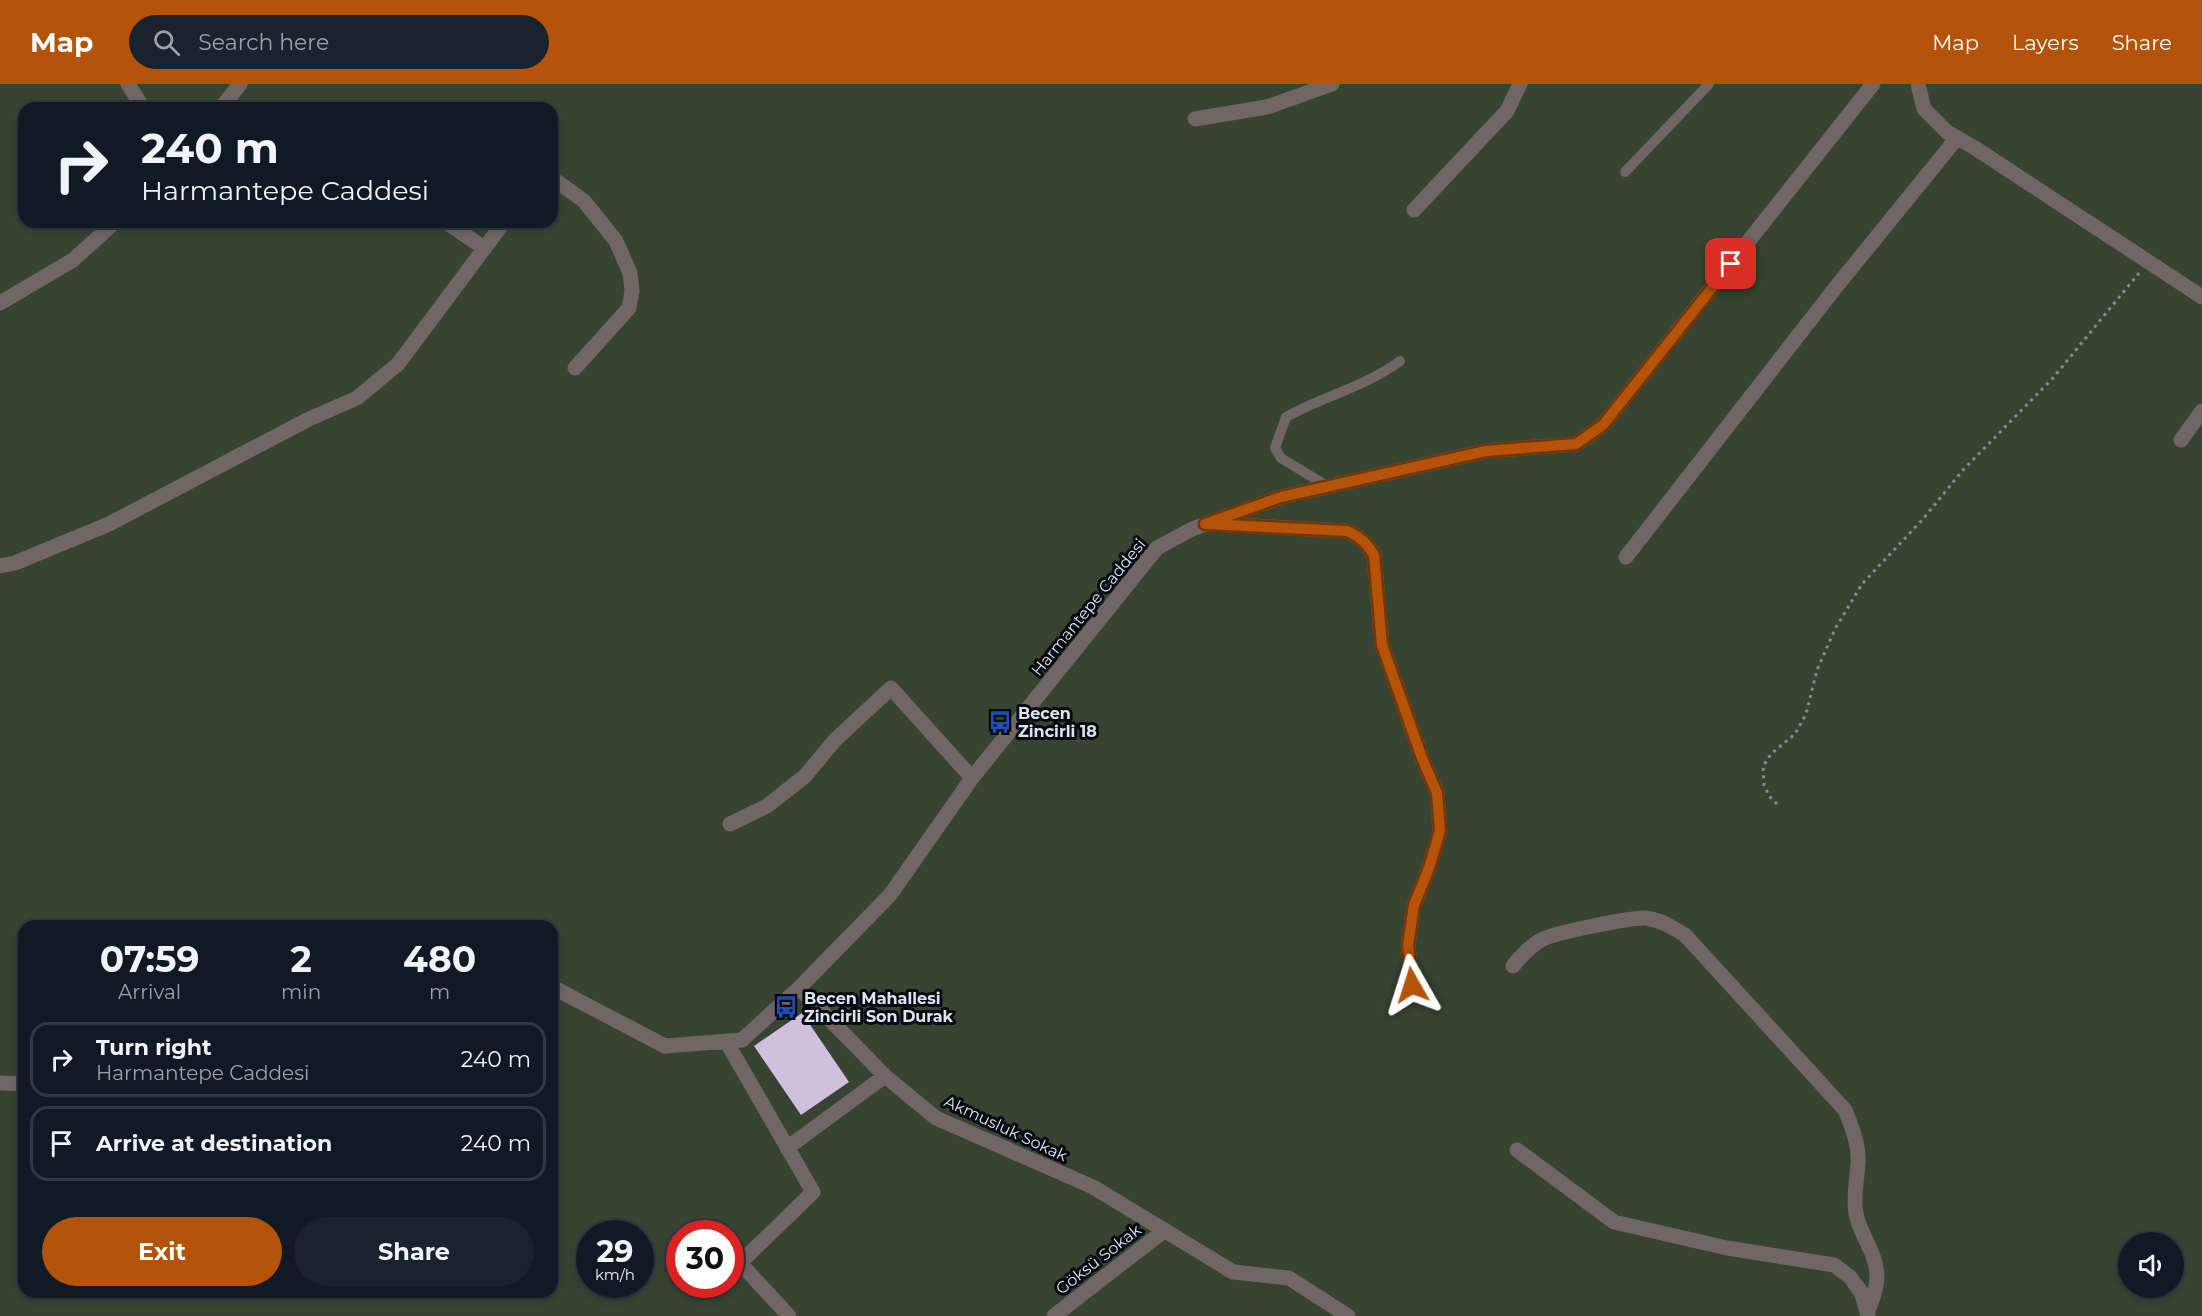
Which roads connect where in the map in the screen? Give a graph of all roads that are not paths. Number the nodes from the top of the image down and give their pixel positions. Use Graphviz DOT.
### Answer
graph roads {
  1 [pos="128,84"];
  2 [pos="240,84"];
  3 [pos="1332,84"];
  4 [pos="1520,84"];
  5 [pos="1709,84"];
  6 [pos="1873,84"];
  7 [pos="1918,84"];
  8 [pos="139,102"];
  9 [pos="226,102"];
  10 [pos="1195,119"];
  11 [pos="1957,138"];
  12 [pos="1625,172"];
  13 [pos="558,182"];
  14 [pos="1414,210"];
  15 [pos="108,228"];
  16 [pos="455,228"];
  17 [pos="499,228"];
  18 [pos="484,248"];
  19 [pos="2202,297"];
  20 [pos="0,303"];
  21 [pos="1400,361"];
  22 [pos="575,368"];
  23 [pos="2202,411"];
  24 [pos="2181,440"];
  25 [pos="1327,486"];
  26 [pos="1205,524"];
  27 [pos="1626,557"];
  28 [pos="0,566"];
  29 [pos="972,778"];
  30 [pos="730,824"];
  31 [pos="1513,966"];
  32 [pos="1412,985"];
  33 [pos="799,988"];
  34 [pos="558,990"];
  35 [pos="726,1041"];
  36 [pos="885,1076"];
  37 [pos="0,1083"];
  38 [pos="18,1084"];
  39 [pos="788,1148"];
  40 [pos="1517,1150"];
  41 [pos="1165,1230"];
  42 [pos="1868,1313"];
  43 [pos="789,1316"];
  44 [pos="1054,1316"];
  45 [pos="1348,1316"];
  1 -- 8 [label="street"];
  2 -- 9 [label="street"];
  3 -- 10 [label="street"];
  4 -- 14 [label="street"];
  5 -- 12 [label="lane"];
  6 -- 25 [label="street, Harmantepe Caddesi"];
  7 -- 11 [label="street"];
  11 -- 19 [label="street"];
  11 -- 27 [label="street"];
  13 -- 22 [label="street"];
  15 -- 20 [label="street"];
  16 -- 18 [label="street"];
  17 -- 18 [label="street"];
  18 -- 28 [label="street"];
  21 -- 25 [label="lane"];
  23 -- 24 [label="street"];
  25 -- 26 [label="street, Harmantepe Caddesi"];
  26 -- 29 [label="street, Harmantepe Caddesi"];
  26 -- 32 [label="street"];
  29 -- 30 [label="street"];
  29 -- 33 [label="street, Harmantepe Caddesi"];
  31 -- 42 [label="street"];
  33 -- 35 [label="street"];
  33 -- 36 [label="street, Akmusluk Sokak"];
  34 -- 35 [label="street"];
  35 -- 39 [label="street"];
  36 -- 39 [label="street"];
  36 -- 41 [label="street, Akmusluk Sokak"];
  37 -- 38 [label="street"];
  39 -- 43 [label="street"];
  40 -- 42 [label="street"];
  41 -- 44 [label="street, Göksü Sokak"];
  41 -- 45 [label="street, Akmusluk Sokak"];
}
